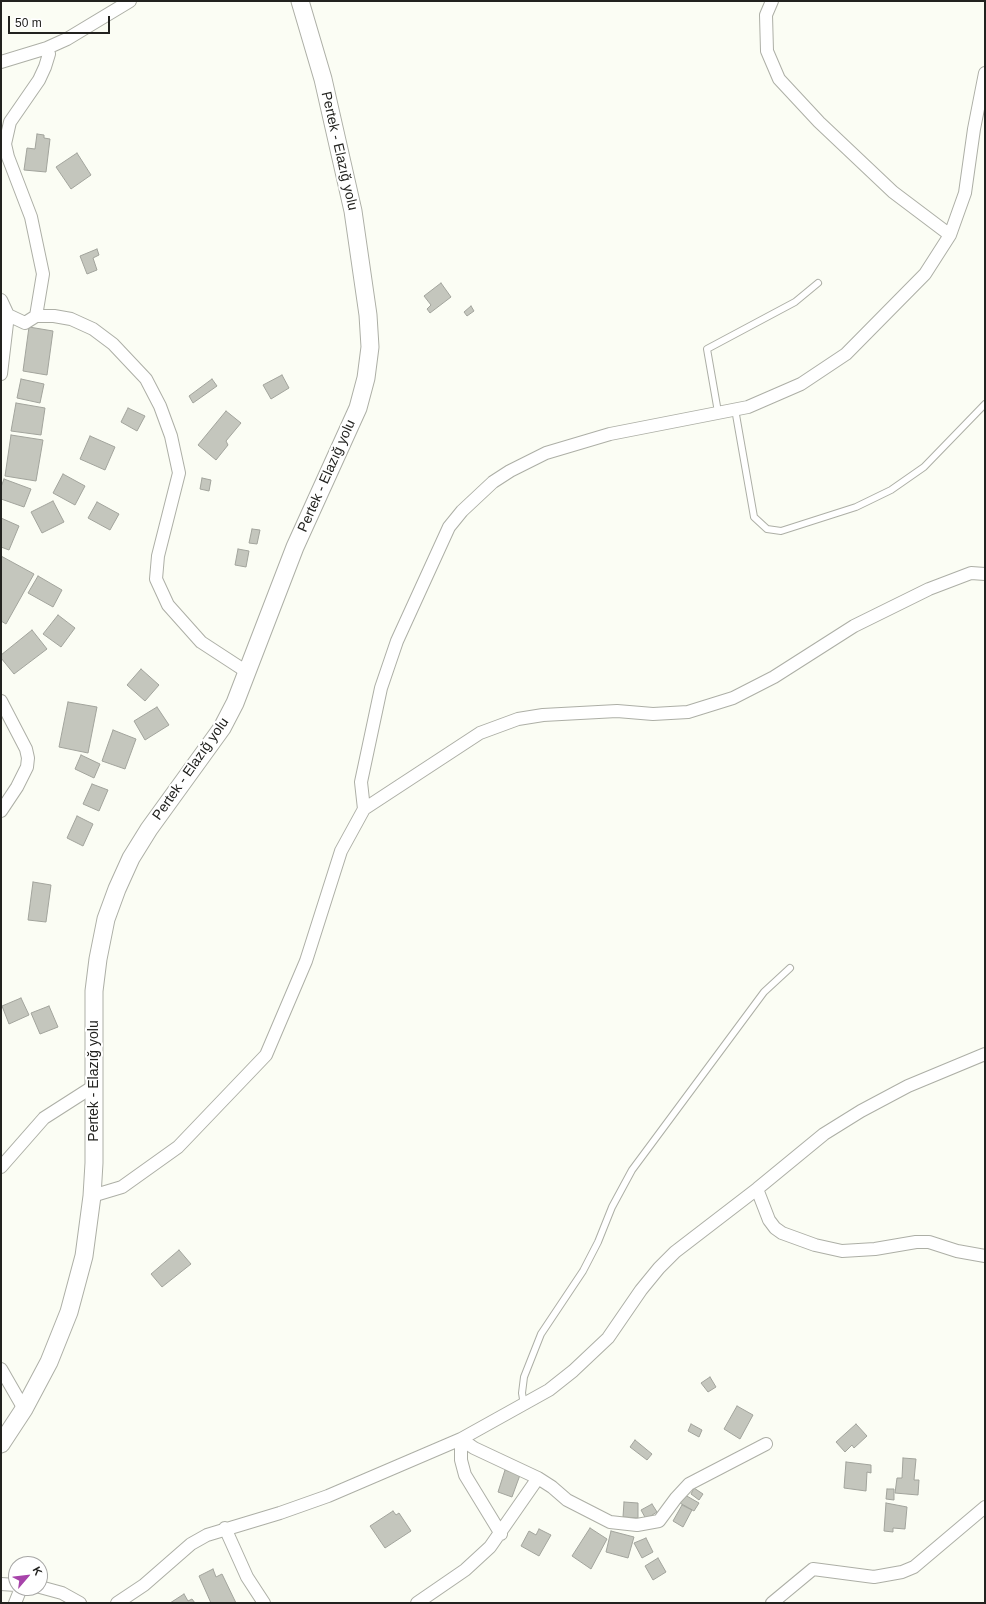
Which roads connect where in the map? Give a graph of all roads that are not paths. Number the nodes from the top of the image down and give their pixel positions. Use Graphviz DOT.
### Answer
graph roads {
  1 [pos="130,1"];
  2 [pos="300,1"];
  3 [pos="772,1"];
  4 [pos="47,48"];
  5 [pos="1,62"];
  6 [pos="985,73"];
  7 [pos="950,235"];
  8 [pos="818,283"];
  9 [pos="1,300"];
  10 [pos="5,316"];
  11 [pos="36,316"];
  12 [pos="1,374"];
  13 [pos="985,404"];
  14 [pos="735,409"];
  15 [pos="718,412"];
  16 [pos="985,574"];
  17 [pos="247,672"];
  18 [pos="1,701"];
  19 [pos="364,809"];
  20 [pos="1,811"];
  21 [pos="790,968"];
  22 [pos="985,1054"];
  23 [pos="94,1086"];
  24 [pos="1,1167"];
  25 [pos="757,1189"];
  26 [pos="92,1196"];
  27 [pos="985,1256"];
  28 [pos="1,1369"];
  29 [pos="524,1405"];
  30 [pos="24,1409"];
  31 [pos="461,1439"];
  32 [pos="1,1444"];
  33 [pos="766,1444"];
  34 [pos="538,1478"];
  35 [pos="985,1507"];
  36 [pos="225,1528"];
  37 [pos="501,1534"];
  38 [pos="48,1589"];
  39 [pos="80,1603"];
  40 [pos="117,1603"];
  41 [pos="264,1603"];
  42 [pos="416,1603"];
  43 [pos="772,1603"];
  1 -- 4 [label="street"];
  2 -- 17 [label="main road, Pertek - Elazığ yolu"];
  3 -- 7 [label="street"];
  4 -- 5 [label="street"];
  4 -- 11 [label="street"];
  6 -- 7 [label="street"];
  7 -- 14 [label="street"];
  8 -- 15 [label="lane"];
  9 -- 10 [label="street"];
  10 -- 11 [label="street"];
  10 -- 12 [label="street"];
  11 -- 17 [label="street"];
  13 -- 14 [label="lane"];
  14 -- 15 [label="street"];
  15 -- 19 [label="street"];
  16 -- 19 [label="street"];
  17 -- 23 [label="main road, Pertek - Elazığ yolu"];
  18 -- 20 [label="street"];
  19 -- 26 [label="street"];
  21 -- 29 [label="lane"];
  22 -- 25 [label="street"];
  23 -- 24 [label="street"];
  23 -- 26 [label="main road, Pertek - Elazığ yolu"];
  25 -- 27 [label="street"];
  25 -- 29 [label="street"];
  26 -- 30 [label="main road, Pertek - Elazığ yolu"];
  28 -- 30 [label="street"];
  29 -- 31 [label="street"];
  30 -- 32 [label="main road, Pertek - Elazığ yolu"];
  31 -- 34 [label="street"];
  31 -- 36 [label="street"];
  31 -- 37 [label="street"];
  33 -- 34 [label="street"];
  34 -- 37 [label="street"];
  35 -- 43 [label="street"];
  36 -- 40 [label="street"];
  36 -- 41 [label="street"];
  37 -- 42 [label="street"];
  38 -- 39 [label="street"];
}
